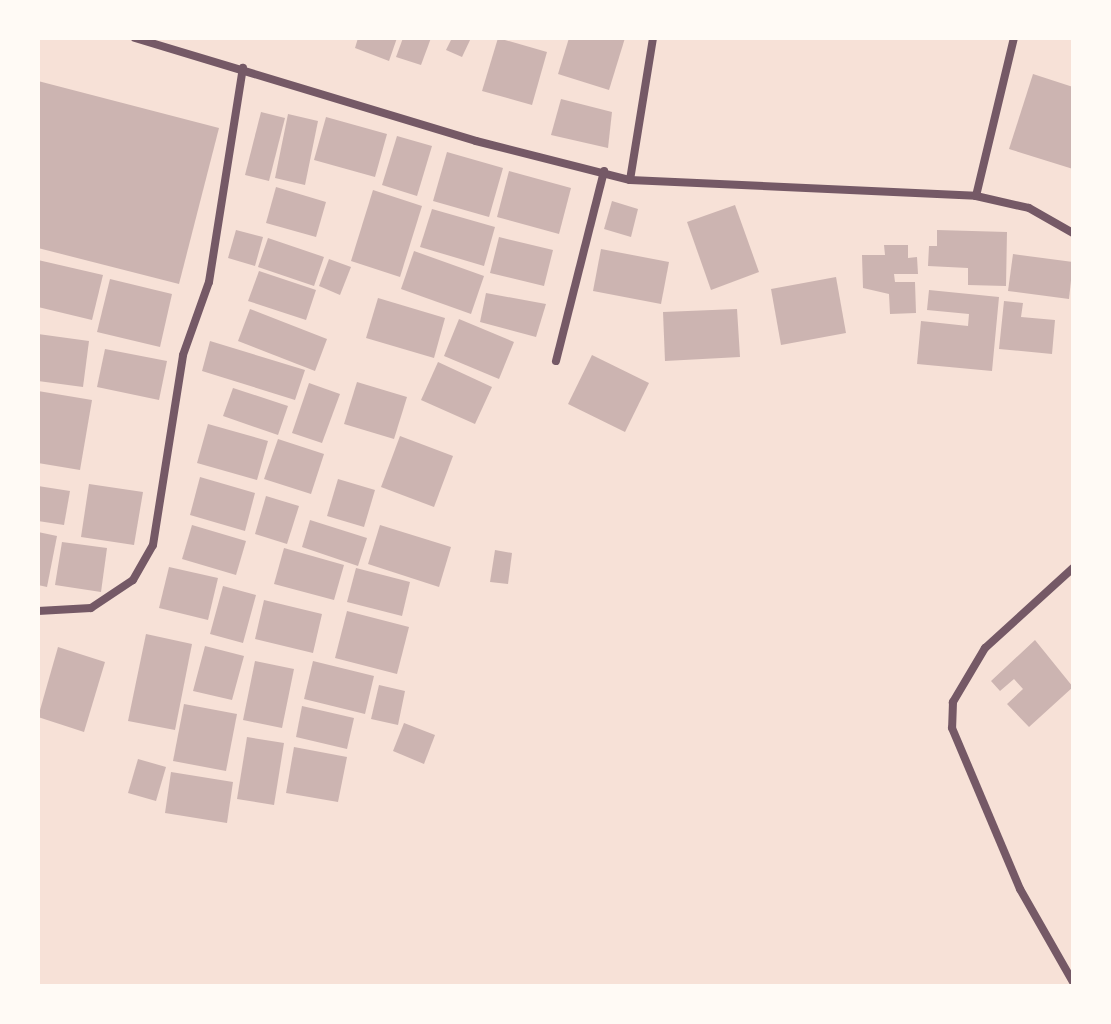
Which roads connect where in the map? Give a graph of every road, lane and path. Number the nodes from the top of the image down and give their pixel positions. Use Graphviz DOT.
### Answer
graph roads {
  1 [pos="135,38"];
  2 [pos="653,38"];
  3 [pos="1014,38"];
  4 [pos="243,68"];
  5 [pos="604,171"];
  6 [pos="630,180"];
  7 [pos="976,196"];
  8 [pos="1073,233"];
  9 [pos="556,361"];
  10 [pos="1073,568"];
  11 [pos="38,611"];
  12 [pos="1073,982"];
  1 -- 4 [label="street"];
  2 -- 6 [label="street"];
  3 -- 7 [label="street"];
  4 -- 5 [label="street"];
  4 -- 11 [label="street"];
  5 -- 6 [label="street"];
  5 -- 9 [label="street"];
  6 -- 7 [label="street"];
  7 -- 8 [label="street"];
  10 -- 12 [label="street"];
}
